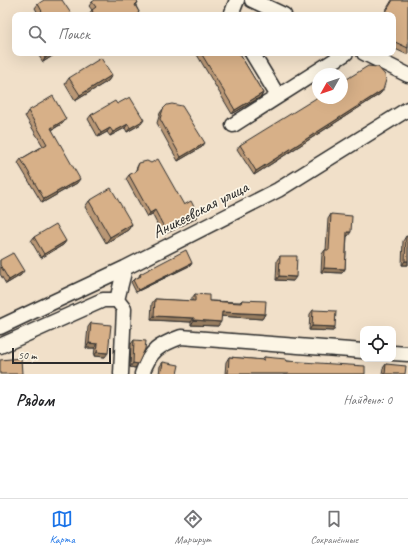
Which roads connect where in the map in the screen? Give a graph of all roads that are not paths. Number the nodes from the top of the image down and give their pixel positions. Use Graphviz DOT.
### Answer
graph roads {
  1 [pos="237,0"];
  2 [pos="252,0"];
  3 [pos="232,12"];
  4 [pos="278,12"];
  5 [pos="254,56"];
  6 [pos="341,56"];
  7 [pos="370,56"];
  8 [pos="408,75"];
  9 [pos="278,96"];
  10 [pos="408,108"];
  11 [pos="233,125"];
  12 [pos="125,268"];
  13 [pos="117,300"];
  14 [pos="0,327"];
  15 [pos="0,346"];
  16 [pos="360,351"];
  17 [pos="396,353"];
  18 [pos="408,354"];
  19 [pos="121,374"];
  20 [pos="142,374"];
  1 -- 3 [label="street"];
  2 -- 4 [label="street"];
  5 -- 9 [label="street"];
  6 -- 9 [label="street"];
  7 -- 8 [label="street"];
  9 -- 11 [label="street"];
  10 -- 12 [label="street, Аникеевская улица"];
  12 -- 13 [label="street"];
  12 -- 14 [label="street, Аникеевская улица"];
  13 -- 15 [label="street"];
  13 -- 19 [label="street"];
  16 -- 20 [label="street"];
  17 -- 18 [label="street"];
}
